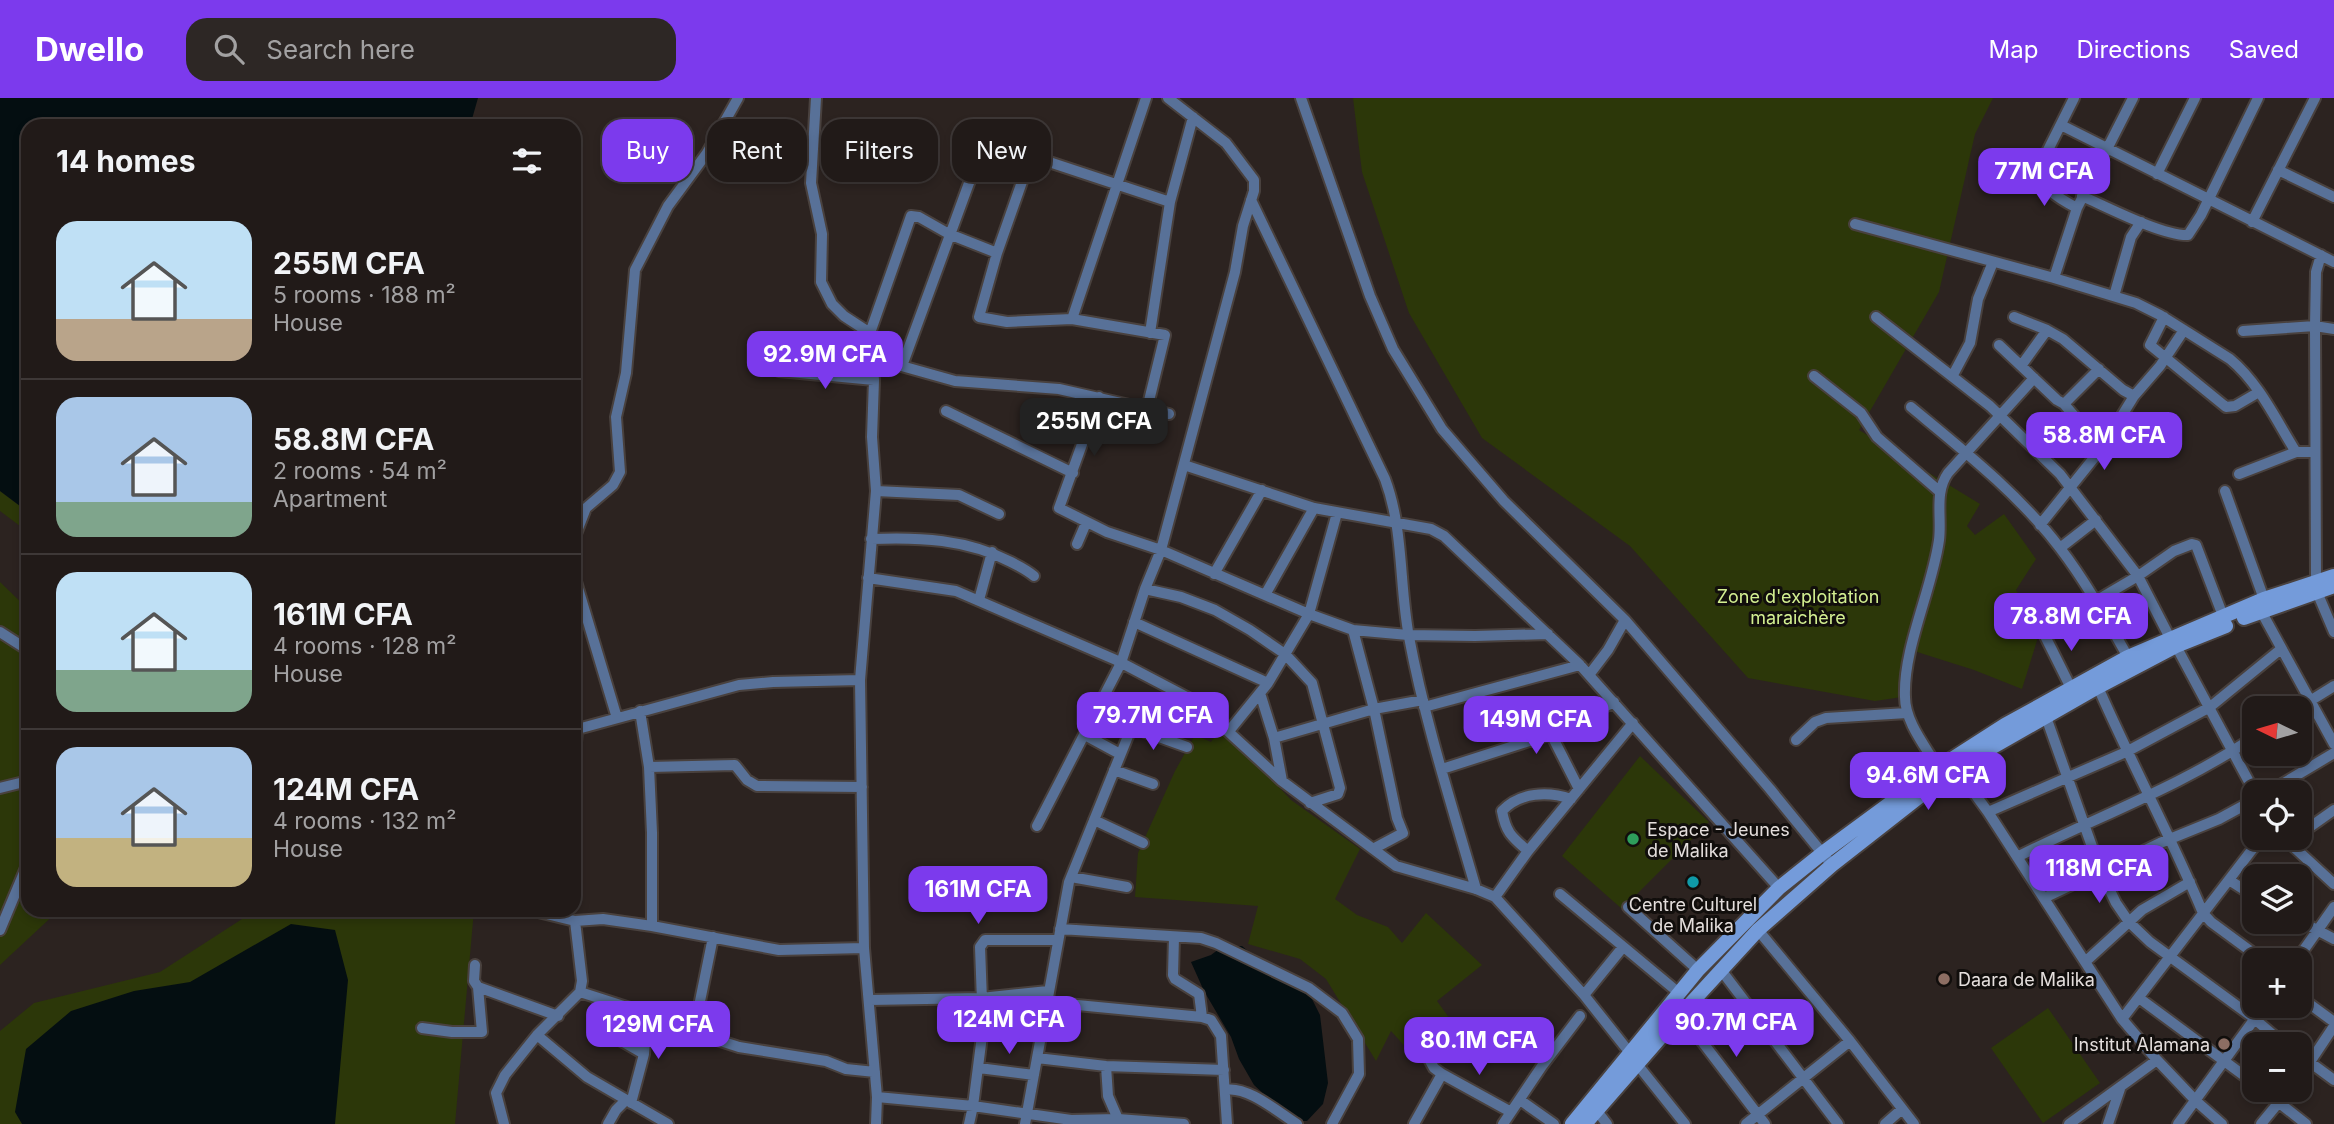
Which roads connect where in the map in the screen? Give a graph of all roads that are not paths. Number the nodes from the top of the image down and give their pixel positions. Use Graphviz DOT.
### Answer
graph roads {
  1 [pos="738,98"];
  2 [pos="816,98"];
  3 [pos="1146,98"];
  4 [pos="1168,98"];
  5 [pos="1301,98"];
  6 [pos="2074,98"];
  7 [pos="2133,98"];
  8 [pos="2195,98"];
  9 [pos="2258,98"];
  10 [pos="2315,98"];
  11 [pos="1193,117"];
  12 [pos="2061,125"];
  13 [pos="2108,149"];
  14 [pos="2278,170"];
  15 [pos="2157,174"];
  16 [pos="969,182"];
  17 [pos="1118,184"];
  18 [pos="2333,193"];
  19 [pos="2082,195"];
  20 [pos="1251,200"];
  21 [pos="2208,200"];
  22 [pos="1170,202"];
  23 [pos="2077,208"];
  24 [pos="2141,222"];
  25 [pos="2252,222"];
  26 [pos="1855,224"];
  27 [pos="949,233"];
  28 [pos="997,253"];
  29 [pos="2320,255"];
  30 [pos="1993,262"];
  31 [pos="2334,262"];
  32 [pos="2054,278"];
  33 [pos="2114,296"];
  34 [pos="1876,317"];
  35 [pos="2014,317"];
  36 [pos="2164,317"];
  37 [pos="1072,319"];
  38 [pos="2315,326"];
  39 [pos="2334,329"];
  40 [pos="2047,330"];
  41 [pos="2185,330"];
  42 [pos="2243,331"];
  43 [pos="1150,333"];
  44 [pos="870,334"];
  45 [pos="1998,345"];
  46 [pos="873,358"];
  47 [pos="2165,359"];
  48 [pos="902,366"];
  49 [pos="2021,366"];
  50 [pos="2099,369"];
  51 [pos="779,371"];
  52 [pos="1953,375"];
  53 [pos="1814,376"];
  54 [pos="2034,378"];
  55 [pos="874,380"];
  56 [pos="2138,391"];
  57 [pos="2259,393"];
  58 [pos="1099,397"];
  59 [pos="2064,404"];
  60 [pos="1911,408"];
  61 [pos="1147,409"];
  62 [pos="946,411"];
  63 [pos="1169,414"];
  64 [pos="2001,415"];
  65 [pos="2102,448"];
  66 [pos="2296,452"];
  67 [pos="2315,452"];
  68 [pos="1967,453"];
  69 [pos="1184,465"];
  70 [pos="1073,473"];
  71 [pos="2239,474"];
  72 [pos="2072,487"];
  73 [pos="1262,490"];
  74 [pos="876,491"];
  75 [pos="1939,491"];
  76 [pos="2225,491"];
  77 [pos="1314,508"];
  78 [pos="1337,513"];
  79 [pos="999,514"];
  80 [pos="2096,520"];
  81 [pos="581,522"];
  82 [pos="1086,523"];
  83 [pos="1397,523"];
  84 [pos="2040,525"];
  85 [pos="871,539"];
  86 [pos="1077,544"];
  87 [pos="2060,548"];
  88 [pos="1161,550"];
  89 [pos="992,552"];
  90 [pos="1214,574"];
  91 [pos="1034,576"];
  92 [pos="2137,576"];
  93 [pos="2334,576"];
  94 [pos="868,578"];
  95 [pos="2316,586"];
  96 [pos="2334,586"];
  97 [pos="1145,589"];
  98 [pos="1265,595"];
  99 [pos="581,598"];
  100 [pos="979,600"];
  101 [pos="2095,600"];
  102 [pos="2262,605"];
  103 [pos="1309,614"];
  104 [pos="2223,616"];
  105 [pos="1625,620"];
  106 [pos="1134,622"];
  107 [pos="1353,630"];
  108 [pos="0,632"];
  109 [pos="2334,632"];
  110 [pos="1548,634"];
  111 [pos="1408,635"];
  112 [pos="2173,642"];
  113 [pos="21,646"];
  114 [pos="2281,649"];
  115 [pos="1285,654"];
  116 [pos="2128,657"];
  117 [pos="1121,663"];
  118 [pos="1580,665"];
  119 [pos="1589,675"];
  120 [pos="860,680"];
  121 [pos="1268,683"];
  122 [pos="2334,686"];
  123 [pos="2098,687"];
  124 [pos="2071,688"];
  125 [pos="1260,693"];
  126 [pos="2307,696"];
  127 [pos="2312,698"];
  128 [pos="1614,702"];
  129 [pos="1424,703"];
  130 [pos="1141,704"];
  131 [pos="2312,705"];
  132 [pos="2210,707"];
  133 [pos="1374,709"];
  134 [pos="640,711"];
  135 [pos="1907,713"];
  136 [pos="2046,717"];
  137 [pos="617,718"];
  138 [pos="1525,720"];
  139 [pos="1633,723"];
  140 [pos="1322,726"];
  141 [pos="1131,727"];
  142 [pos="581,728"];
  143 [pos="1228,731"];
  144 [pos="1551,734"];
  145 [pos="1085,735"];
  146 [pos="1274,738"];
  147 [pos="1796,740"];
  148 [pos="1531,741"];
  149 [pos="2334,744"];
  150 [pos="2242,745"];
  151 [pos="1187,747"];
  152 [pos="2234,751"];
  153 [pos="2126,752"];
  154 [pos="2334,753"];
  155 [pos="1120,754"];
  156 [pos="649,767"];
  157 [pos="1938,768"];
  158 [pos="1956,768"];
  159 [pos="1442,769"];
  160 [pos="1114,770"];
  161 [pos="2069,777"];
  162 [pos="2249,780"];
  163 [pos="2289,780"];
  164 [pos="1282,781"];
  165 [pos="21,783"];
  166 [pos="1153,784"];
  167 [pos="862,787"];
  168 [pos="0,788"];
  169 [pos="1579,789"];
  170 [pos="2149,796"];
  171 [pos="1571,799"];
  172 [pos="1310,803"];
  173 [pos="2242,807"];
  174 [pos="2334,810"];
  175 [pos="1988,812"];
  176 [pos="1094,820"];
  177 [pos="1037,826"];
  178 [pos="2085,826"];
  179 [pos="2312,826"];
  180 [pos="2170,840"];
  181 [pos="1143,843"];
  182 [pos="1373,849"];
  183 [pos="2252,850"];
  184 [pos="2299,850"];
  185 [pos="1528,851"];
  186 [pos="2017,857"];
  187 [pos="1828,858"];
  188 [pos="2101,872"];
  189 [pos="1071,877"];
  190 [pos="21,880"];
  191 [pos="2229,880"];
  192 [pos="2190,882"];
  193 [pos="2334,884"];
  194 [pos="1127,887"];
  195 [pos="1779,888"];
  196 [pos="2242,888"];
  197 [pos="1476,889"];
  198 [pos="1560,894"];
  199 [pos="1495,897"];
  200 [pos="2044,898"];
  201 [pos="2334,907"];
  202 [pos="1628,908"];
  203 [pos="2203,913"];
  204 [pos="562,917"];
  205 [pos="575,920"];
  206 [pos="2130,922"];
  207 [pos="652,926"];
  208 [pos="2312,927"];
  209 [pos="0,930"];
  210 [pos="1758,930"];
  211 [pos="2318,930"];
  212 [pos="1059,934"];
  213 [pos="713,937"];
  214 [pos="1174,937"];
  215 [pos="2334,939"];
  216 [pos="1623,947"];
  217 [pos="864,948"];
  218 [pos="2246,948"];
  219 [pos="2305,948"];
  220 [pos="2170,958"];
  221 [pos="2085,962"];
  222 [pos="475,965"];
  223 [pos="1698,970"];
  224 [pos="1721,970"];
  225 [pos="478,987"];
  226 [pos="580,992"];
  227 [pos="1679,993"];
  228 [pos="1584,995"];
  229 [pos="1047,997"];
  230 [pos="981,998"];
  231 [pos="2139,998"];
  232 [pos="870,1000"];
  233 [pos="2312,1007"];
  234 [pos="647,1014"];
  235 [pos="1681,1014"];
  236 [pos="558,1016"];
  237 [pos="1580,1016"];
  238 [pos="1202,1017"];
  239 [pos="2122,1019"];
  240 [pos="2254,1019"];
  241 [pos="2334,1024"];
  242 [pos="693,1026"];
  243 [pos="422,1028"];
  244 [pos="983,1028"];
  245 [pos="2270,1032"];
  246 [pos="1040,1034"];
  247 [pos="537,1035"];
  248 [pos="611,1035"];
  249 [pos="1850,1041"];
  250 [pos="644,1054"];
  251 [pos="1037,1058"];
  252 [pos="1429,1059"];
  253 [pos="1633,1059"];
  254 [pos="2157,1060"];
  255 [pos="2225,1060"];
  256 [pos="2312,1060"];
  257 [pos="2312,1064"];
  258 [pos="1107,1066"];
  259 [pos="979,1068"];
  260 [pos="1224,1070"];
  261 [pos="875,1072"];
  262 [pos="2242,1073"];
  263 [pos="1442,1074"];
  264 [pos="1034,1075"];
  265 [pos="1804,1079"];
  266 [pos="2334,1080"];
  267 [pos="2120,1088"];
  268 [pos="1225,1090"];
  269 [pos="877,1097"];
  270 [pos="1520,1100"];
  271 [pos="629,1101"];
  272 [pos="2196,1101"];
  273 [pos="2280,1103"];
  274 [pos="973,1105"];
  275 [pos="1902,1109"];
  276 [pos="1597,1111"];
  277 [pos="1511,1112"];
  278 [pos="1026,1119"];
  279 [pos="1118,1119"];
  280 [pos="1761,1120"];
  281 [pos="504,1124"];
  282 [pos="608,1124"];
  283 [pos="668,1124"];
  284 [pos="876,1124"];
  285 [pos="969,1124"];
  286 [pos="1184,1124"];
  287 [pos="1227,1124"];
  288 [pos="1297,1124"];
  289 [pos="1332,1124"];
  290 [pos="1415,1124"];
  291 [pos="1503,1124"];
  292 [pos="1554,1124"];
  293 [pos="1572,1124"];
  294 [pos="1585,1124"];
  295 [pos="1607,1124"];
  296 [pos="1685,1124"];
  297 [pos="1746,1124"];
  298 [pos="1838,1124"];
  299 [pos="1885,1124"];
  300 [pos="1914,1124"];
  301 [pos="2069,1124"];
  302 [pos="2108,1124"];
  303 [pos="2178,1124"];
  304 [pos="2222,1124"];
  305 [pos="2262,1124"];
  306 [pos="2306,1124"];
  1 -- 81 [label="street"];
  2 -- 44 [label="street"];
  3 -- 17 [label="street"];
  4 -- 11 [label="street"];
  5 -- 105 [label="street"];
  6 -- 12 [label="street"];
  7 -- 13 [label="street"];
  8 -- 15 [label="street"];
  9 -- 21 [label="street"];
  10 -- 14 [label="street"];
  11 -- 20 [label="street"];
  11 -- 22 [label="street"];
  12 -- 13 [label="street"];
  12 -- 23 [label="street"];
  13 -- 15 [label="street"];
  13 -- 19 [label="street"];
  14 -- 18 [label="street"];
  14 -- 25 [label="street"];
  15 -- 21 [label="street"];
  16 -- 27 [label="street"];
  17 -- 22 [label="street"];
  17 -- 28 [label="street"];
  17 -- 37 [label="street"];
  19 -- 23 [label="street"];
  19 -- 24 [label="street"];
  20 -- 69 [label="street"];
  20 -- 83 [label="street"];
  21 -- 24 [label="street"];
  21 -- 25 [label="street"];
  22 -- 43 [label="street"];
  23 -- 32 [label="street"];
  24 -- 33 [label="street"];
  25 -- 29 [label="street"];
  26 -- 30 [label="street"];
  27 -- 28 [label="street"];
  27 -- 44 [label="street"];
  27 -- 48 [label="street"];
  28 -- 37 [label="street"];
  29 -- 31 [label="street"];
  29 -- 38 [label="street"];
  30 -- 32 [label="street"];
  30 -- 52 [label="street"];
  32 -- 33 [label="street"];
  33 -- 36 [label="street"];
  34 -- 52 [label="street"];
  35 -- 40 [label="street"];
  36 -- 41 [label="street"];
  36 -- 47 [label="street"];
  37 -- 43 [label="street"];
  38 -- 39 [label="street"];
  38 -- 42 [label="street"];
  38 -- 67 [label="street"];
  40 -- 49 [label="street"];
  40 -- 50 [label="street"];
  41 -- 47 [label="street"];
  41 -- 57 [label="street"];
  43 -- 61 [label="street"];
  44 -- 46 [label="street"];
  45 -- 49 [label="street"];
  46 -- 48 [label="street"];
  46 -- 55 [label="street"];
  47 -- 56 [label="street"];
  47 -- 57 [label="street"];
  48 -- 58 [label="street"];
  49 -- 54 [label="street"];
  50 -- 56 [label="street"];
  50 -- 59 [label="street"];
  51 -- 55 [label="street"];
  52 -- 64 [label="street"];
  53 -- 75 [label="street"];
  54 -- 59 [label="street"];
  54 -- 64 [label="street"];
  55 -- 74 [label="street"];
  56 -- 65 [label="street"];
  57 -- 66 [label="street"];
  58 -- 61 [label="street"];
  58 -- 70 [label="street"];
  59 -- 65 [label="street"];
  60 -- 68 [label="street"];
  61 -- 63 [label="street"];
  62 -- 70 [label="street"];
  64 -- 68 [label="street"];
  64 -- 72 [label="street"];
  65 -- 72 [label="street"];
  66 -- 67 [label="street"];
  66 -- 71 [label="street"];
  67 -- 95 [label="street"];
  68 -- 75 [label="street"];
  68 -- 84 [label="street"];
  69 -- 73 [label="street"];
  69 -- 88 [label="street"];
  70 -- 82 [label="street"];
  72 -- 80 [label="street"];
  72 -- 84 [label="street"];
  73 -- 77 [label="street"];
  73 -- 90 [label="street"];
  74 -- 79 [label="street"];
  74 -- 85 [label="street"];
  75 -- 135 [label="street"];
  76 -- 102 [label="street"];
  77 -- 78 [label="street"];
  77 -- 98 [label="street"];
  78 -- 83 [label="street"];
  78 -- 103 [label="street"];
  80 -- 87 [label="street"];
  80 -- 92 [label="street"];
  82 -- 86 [label="street"];
  82 -- 88 [label="street"];
  83 -- 110 [label="street"];
  83 -- 111 [label="street"];
  84 -- 87 [label="street"];
  85 -- 89 [label="street"];
  85 -- 94 [label="street"];
  87 -- 101 [label="street"];
  88 -- 90 [label="street"];
  88 -- 97 [label="street"];
  89 -- 91 [label="street"];
  89 -- 100 [label="street"];
  90 -- 98 [label="street"];
  92 -- 101 [label="street"];
  92 -- 104 [label="street"];
  92 -- 112 [label="street"];
  93 -- 95 [label="main road"];
  94 -- 100 [label="street"];
  94 -- 120 [label="street"];
  95 -- 96 [label="main road"];
  95 -- 102 [label="main road"];
  95 -- 109 [label="street"];
  97 -- 106 [label="street"];
  97 -- 115 [label="street"];
  98 -- 103 [label="street"];
  99 -- 137 [label="street"];
  100 -- 117 [label="street"];
  101 -- 116 [label="street"];
  101 -- 124 [label="street"];
  102 -- 104 [label="main road"];
  102 -- 112 [label="main road"];
  102 -- 114 [label="street"];
  103 -- 107 [label="street"];
  103 -- 115 [label="street"];
  104 -- 112 [label="main road"];
  105 -- 119 [label="street"];
  105 -- 187 [label="street"];
  106 -- 117 [label="street"];
  106 -- 121 [label="street"];
  107 -- 111 [label="street"];
  107 -- 133 [label="street"];
  108 -- 113 [label="street"];
  110 -- 111 [label="street"];
  110 -- 118 [label="street"];
  111 -- 129 [label="street"];
  112 -- 116 [label="main road"];
  112 -- 123 [label="main road"];
  112 -- 132 [label="street"];
  114 -- 126 [label="street"];
  114 -- 132 [label="street"];
  115 -- 121 [label="street"];
  115 -- 140 [label="street"];
  116 -- 124 [label="main road"];
  117 -- 143 [label="street"];
  117 -- 145 [label="street"];
  118 -- 119 [label="street"];
  118 -- 129 [label="street"];
  119 -- 128 [label="street"];
  120 -- 134 [label="street"];
  120 -- 167 [label="street"];
  121 -- 125 [label="street"];
  122 -- 127 [label="street"];
  123 -- 136 [label="main road"];
  123 -- 153 [label="street"];
  124 -- 157 [label="main road"];
  125 -- 143 [label="street"];
  125 -- 146 [label="street"];
  128 -- 139 [label="street"];
  128 -- 144 [label="street"];
  129 -- 133 [label="street"];
  129 -- 159 [label="street"];
  130 -- 141 [label="street"];
  131 -- 149 [label="street"];
  132 -- 152 [label="street"];
  132 -- 153 [label="street"];
  133 -- 140 [label="street"];
  133 -- 182 [label="street"];
  134 -- 137 [label="street"];
  134 -- 156 [label="street"];
  135 -- 147 [label="street"];
  135 -- 157 [label="street"];
  136 -- 158 [label="main road"];
  136 -- 161 [label="street"];
  137 -- 142 [label="street"];
  138 -- 148 [label="street"];
  139 -- 169 [label="street"];
  139 -- 195 [label="street"];
  140 -- 146 [label="street"];
  140 -- 172 [label="street"];
  141 -- 151 [label="street"];
  141 -- 155 [label="street"];
  143 -- 164 [label="street"];
  144 -- 148 [label="street"];
  144 -- 169 [label="street"];
  145 -- 155 [label="street"];
  145 -- 177 [label="street"];
  146 -- 164 [label="street"];
  148 -- 159 [label="street"];
  150 -- 152 [label="street"];
  152 -- 162 [label="street"];
  152 -- 170 [label="street"];
  153 -- 161 [label="street"];
  153 -- 170 [label="street"];
  154 -- 163 [label="street"];
  155 -- 160 [label="street"];
  156 -- 167 [label="street"];
  156 -- 207 [label="street"];
  157 -- 187 [label="main road"];
  158 -- 175 [label="street"];
  158 -- 187 [label="main road"];
  159 -- 197 [label="street"];
  160 -- 166 [label="street"];
  160 -- 176 [label="street"];
  161 -- 175 [label="street"];
  161 -- 178 [label="street"];
  164 -- 172 [label="street"];
  165 -- 168 [label="street"];
  167 -- 217 [label="street"];
  169 -- 171 [label="street"];
  170 -- 178 [label="street"];
  170 -- 180 [label="street"];
  171 -- 185 [label="street"];
  171 -- 185 [label="street"];
  172 -- 182 [label="street"];
  173 -- 180 [label="street"];
  174 -- 179 [label="street"];
  175 -- 186 [label="street"];
  176 -- 181 [label="street"];
  176 -- 189 [label="street"];
  178 -- 186 [label="street"];
  178 -- 188 [label="street"];
  180 -- 188 [label="street"];
  180 -- 192 [label="street"];
  182 -- 197 [label="street"];
  183 -- 191 [label="street"];
  184 -- 193 [label="street"];
  185 -- 199 [label="street"];
  186 -- 200 [label="street"];
  187 -- 195 [label="main road"];
  187 -- 210 [label="main road"];
  188 -- 200 [label="street"];
  188 -- 206 [label="street"];
  189 -- 194 [label="street"];
  189 -- 212 [label="street"];
  190 -- 209 [label="street"];
  191 -- 196 [label="street"];
  191 -- 203 [label="street"];
  192 -- 203 [label="street"];
  192 -- 206 [label="street"];
  195 -- 223 [label="main road"];
  197 -- 199 [label="street"];
  198 -- 216 [label="street"];
  199 -- 228 [label="street"];
  200 -- 221 [label="street"];
  201 -- 211 [label="street"];
  202 -- 223 [label="street"];
  203 -- 218 [label="street"];
  203 -- 220 [label="street"];
  204 -- 205 [label="street"];
  205 -- 207 [label="street"];
  205 -- 226 [label="street"];
  206 -- 220 [label="street"];
  206 -- 221 [label="street"];
  207 -- 213 [label="street"];
  208 -- 211 [label="street"];
  210 -- 224 [label="main road"];
  210 -- 249 [label="street"];
  211 -- 215 [label="street"];
  211 -- 219 [label="street"];
  212 -- 214 [label="street"];
  212 -- 229 [label="street"];
  212 -- 230 [label="street"];
  213 -- 217 [label="street"];
  213 -- 242 [label="street"];
  214 -- 238 [label="street"];
  214 -- 289 [label="street"];
  216 -- 227 [label="street"];
  216 -- 228 [label="street"];
  217 -- 232 [label="street"];
  220 -- 231 [label="street"];
  220 -- 240 [label="street"];
  221 -- 239 [label="street"];
  222 -- 225 [label="street"];
  223 -- 227 [label="main road"];
  224 -- 235 [label="main road"];
  224 -- 265 [label="street"];
  225 -- 236 [label="street"];
  225 -- 243 [label="street"];
  226 -- 234 [label="street"];
  226 -- 236 [label="street"];
  227 -- 253 [label="main road"];
  228 -- 253 [label="street"];
  229 -- 230 [label="street"];
  229 -- 238 [label="street"];
  229 -- 246 [label="street"];
  230 -- 232 [label="street"];
  230 -- 244 [label="street"];
  231 -- 239 [label="street"];
  231 -- 255 [label="street"];
  232 -- 261 [label="street"];
  233 -- 241 [label="street"];
  234 -- 242 [label="street"];
  234 -- 250 [label="street"];
  235 -- 253 [label="main road"];
  235 -- 280 [label="street"];
  236 -- 247 [label="street"];
  237 -- 270 [label="street"];
  238 -- 260 [label="street"];
  239 -- 254 [label="street"];
  240 -- 245 [label="street"];
  240 -- 255 [label="street"];
  241 -- 256 [label="street"];
  242 -- 261 [label="street"];
  244 -- 246 [label="street"];
  244 -- 259 [label="street"];
  246 -- 251 [label="street"];
  247 -- 271 [label="street"];
  247 -- 281 [label="street"];
  248 -- 250 [label="street"];
  249 -- 265 [label="street"];
  249 -- 275 [label="street"];
  250 -- 271 [label="street"];
  251 -- 258 [label="street"];
  251 -- 264 [label="street"];
  252 -- 263 [label="street"];
  253 -- 276 [label="main road"];
  253 -- 293 [label="main road"];
  253 -- 296 [label="street"];
  254 -- 267 [label="street"];
  254 -- 272 [label="street"];
  255 -- 262 [label="street"];
  255 -- 272 [label="street"];
  257 -- 266 [label="street"];
  258 -- 260 [label="street"];
  258 -- 279 [label="street"];
  259 -- 264 [label="street"];
  259 -- 274 [label="street"];
  260 -- 268 [label="street"];
  261 -- 269 [label="street"];
  263 -- 277 [label="street"];
  263 -- 290 [label="street"];
  264 -- 278 [label="street"];
  265 -- 280 [label="street"];
  265 -- 298 [label="street"];
  267 -- 301 [label="street"];
  267 -- 302 [label="street"];
  268 -- 287 [label="street"];
  268 -- 288 [label="street"];
  269 -- 274 [label="street"];
  269 -- 284 [label="street"];
  270 -- 277 [label="street"];
  270 -- 292 [label="street"];
  271 -- 282 [label="street"];
  271 -- 283 [label="street"];
  272 -- 303 [label="street"];
  272 -- 304 [label="street"];
  273 -- 305 [label="street"];
  273 -- 306 [label="street"];
  274 -- 278 [label="street"];
  274 -- 285 [label="street"];
  275 -- 299 [label="street"];
  275 -- 300 [label="street"];
  276 -- 294 [label="main road"];
  276 -- 295 [label="street"];
  277 -- 291 [label="street"];
  278 -- 279 [label="street"];
  279 -- 286 [label="street"];
  280 -- 297 [label="street"];
}
